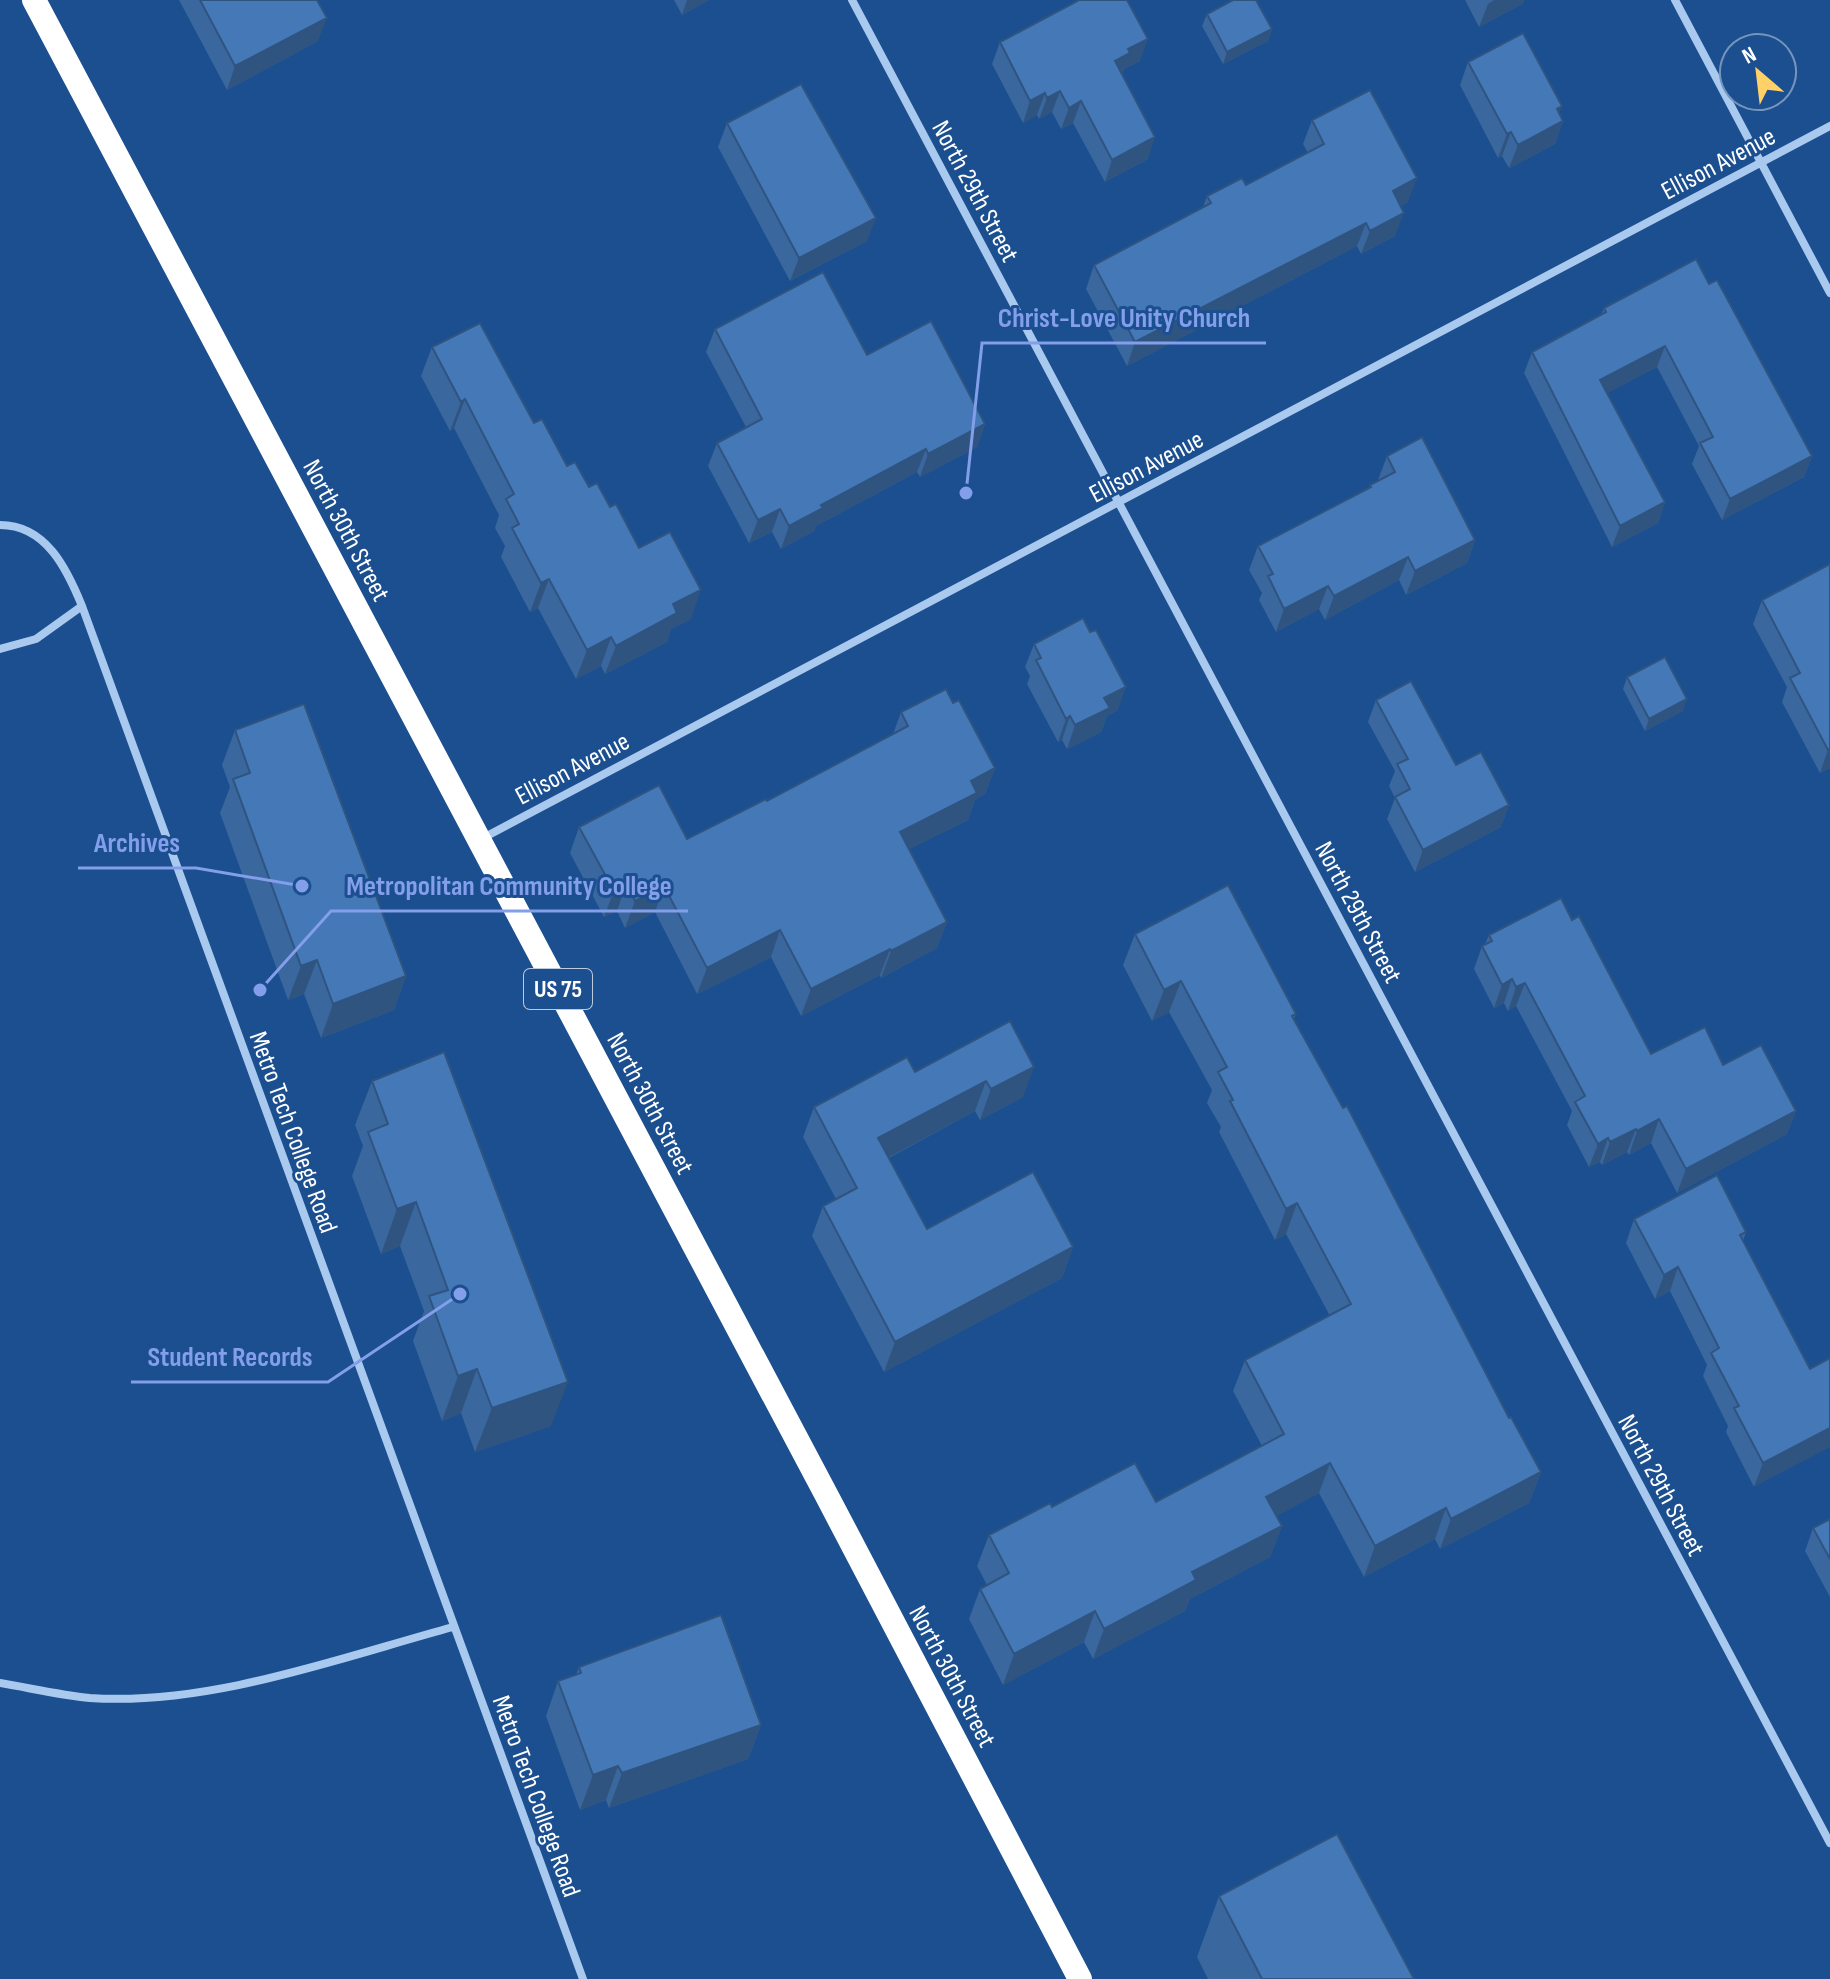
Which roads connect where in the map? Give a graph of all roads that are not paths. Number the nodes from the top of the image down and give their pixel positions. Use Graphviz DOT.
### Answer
graph roads {
  1 [pos="34,0"];
  2 [pos="852,0"];
  3 [pos="1675,0"];
  4 [pos="1830,126"];
  5 [pos="1761,163"];
  6 [pos="1830,293"];
  7 [pos="1119,503"];
  8 [pos="0,525"];
  9 [pos="82,606"];
  10 [pos="0,649"];
  11 [pos="480,840"];
  12 [pos="453,1627"];
  13 [pos="0,1683"];
  14 [pos="1830,1843"];
  15 [pos="583,1979"];
  16 [pos="1080,1979"];
  1 -- 11 [label="highway, North 30th Street / US 75"];
  2 -- 7 [label="street, North 29th Street"];
  3 -- 5 [label="street"];
  4 -- 5 [label="street, Ellison Avenue"];
  5 -- 6 [label="street"];
  5 -- 7 [label="street, Ellison Avenue"];
  7 -- 11 [label="street, Ellison Avenue"];
  7 -- 14 [label="street, North 29th Street"];
  8 -- 9 [label="street, Metro Tech College Road"];
  9 -- 10 [label="street"];
  9 -- 12 [label="street, Metro Tech College Road"];
  11 -- 16 [label="highway, North 30th Street / US 75"];
  12 -- 13 [label="street"];
  12 -- 15 [label="street, Metro Tech College Road"];
}
